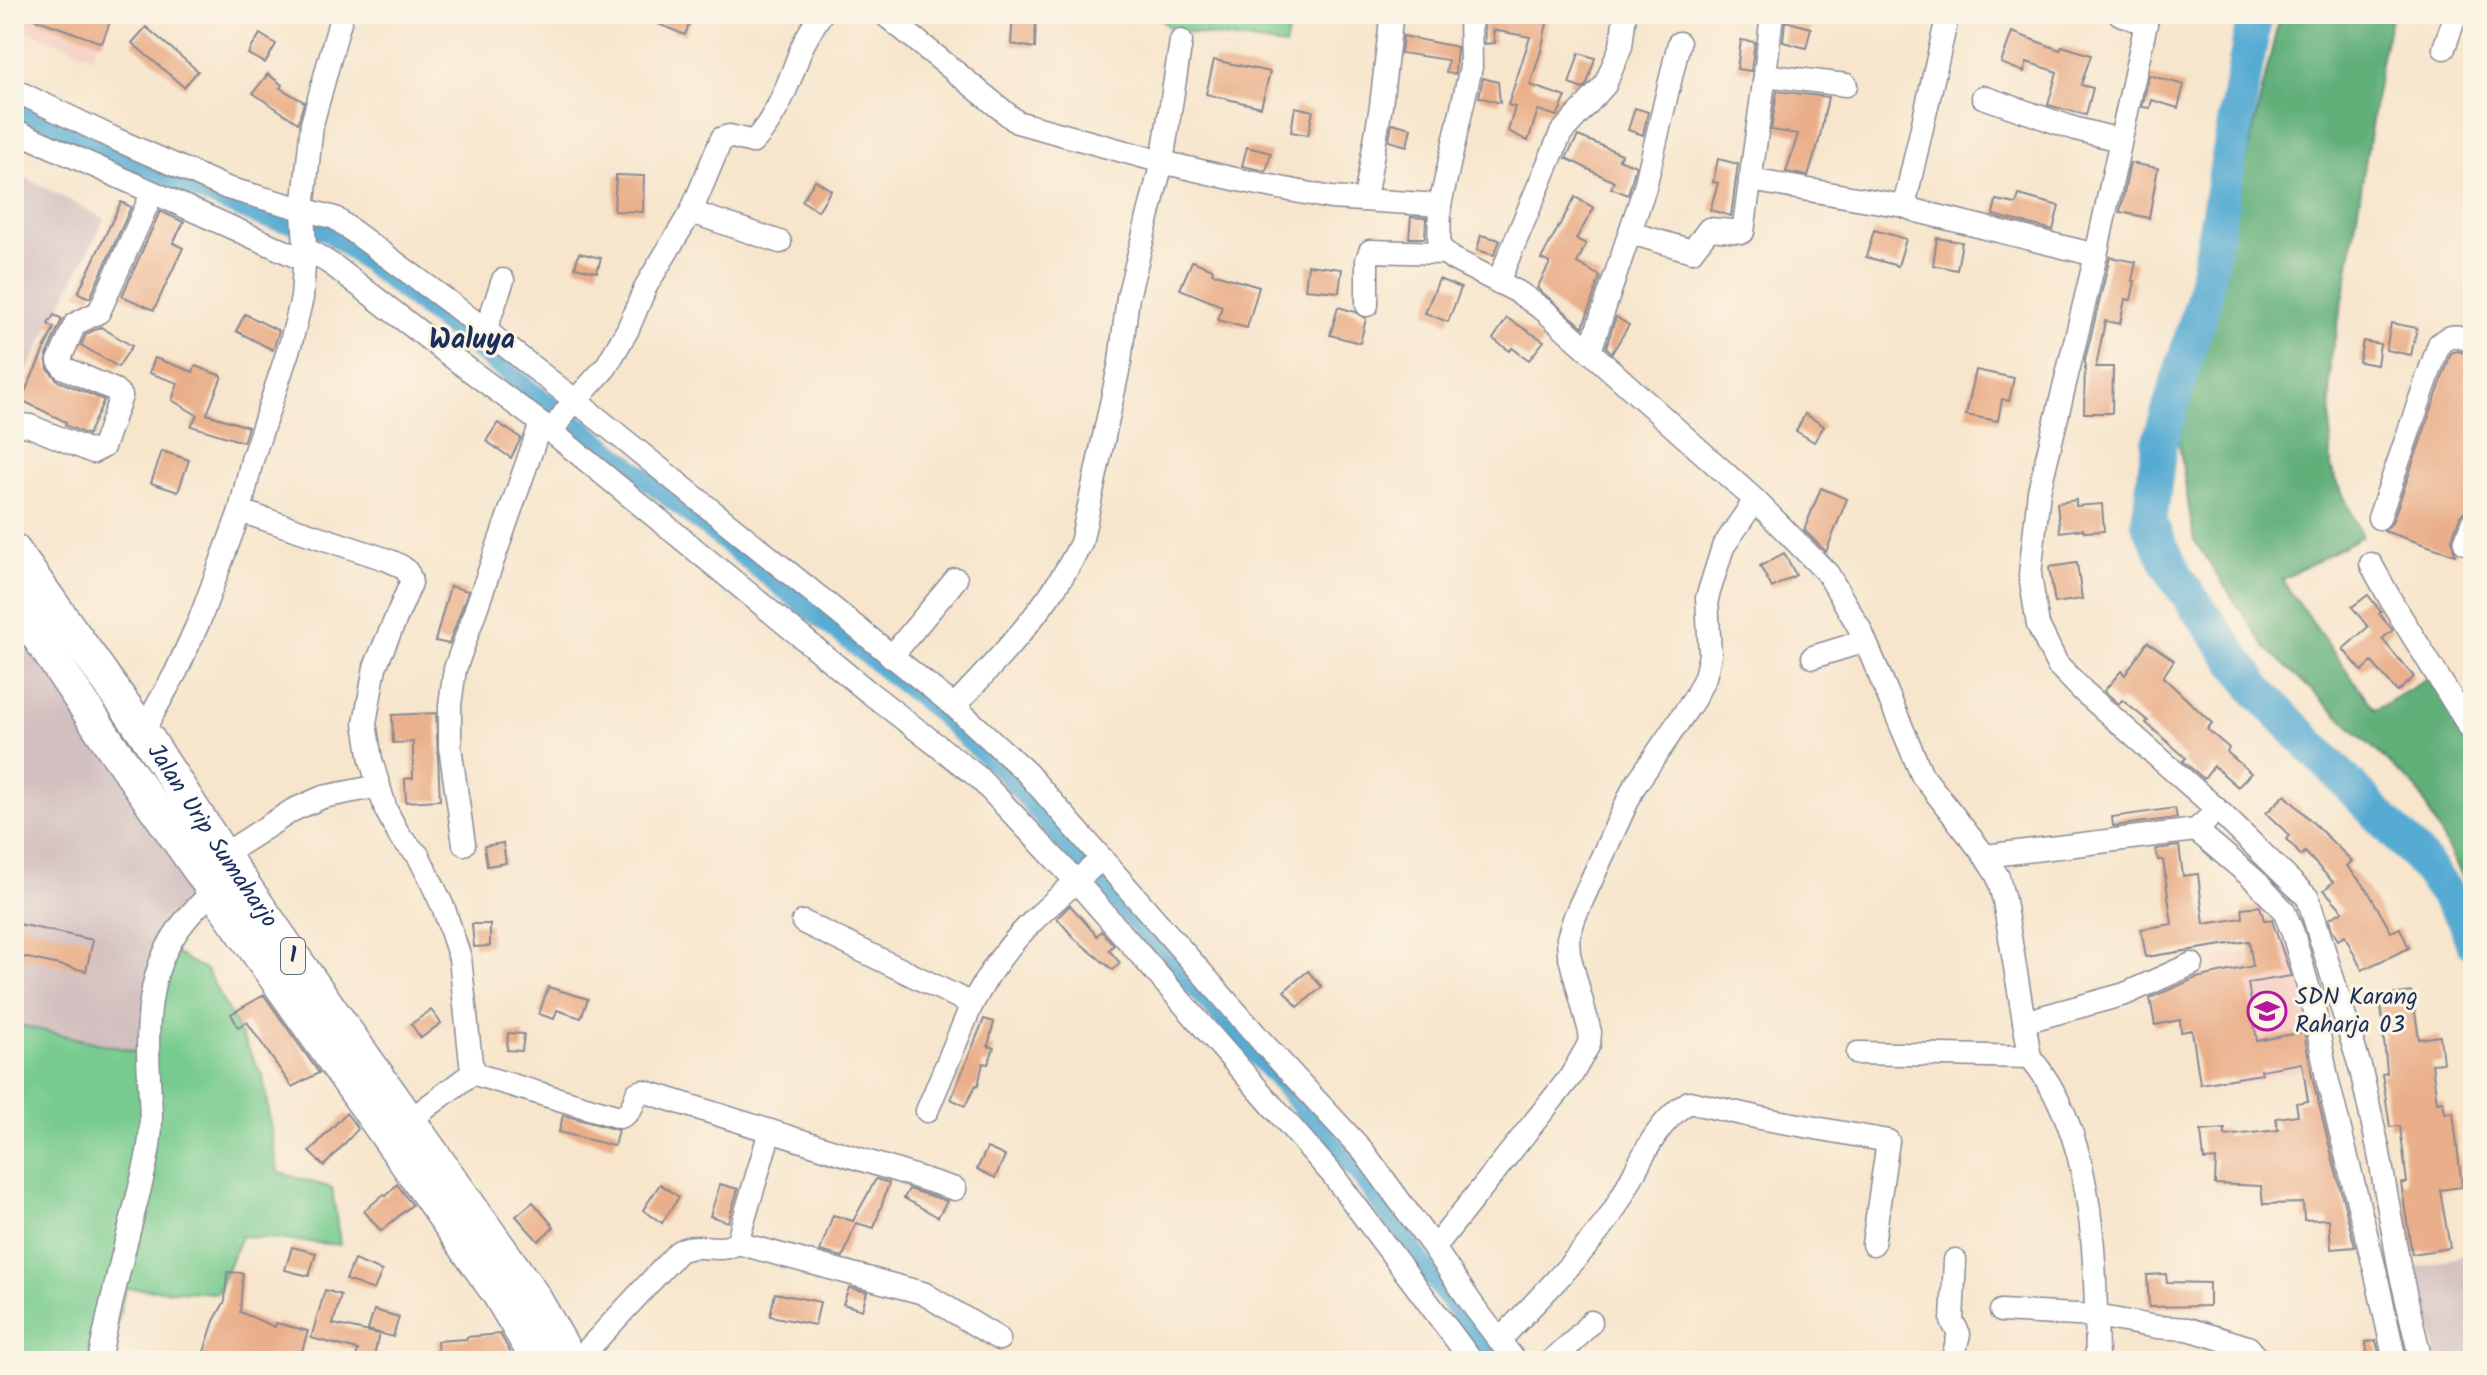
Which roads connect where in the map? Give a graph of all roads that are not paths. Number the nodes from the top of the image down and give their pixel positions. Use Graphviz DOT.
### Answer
graph roads {
  1 [pos="342,14"];
  2 [pos="821,14"];
  3 [pos="884,14"];
  4 [pos="1395,14"];
  5 [pos="1470,14"];
  6 [pos="1625,14"];
  7 [pos="1772,14"];
  8 [pos="1948,14"];
  9 [pos="2120,14"];
  10 [pos="2456,14"];
  11 [pos="2147,19"];
  12 [pos="1181,41"];
  13 [pos="1679,43"];
  14 [pos="2444,48"];
  15 [pos="1765,75"];
  16 [pos="1846,85"];
  17 [pos="14,90"];
  18 [pos="1983,97"];
  19 [pos="14,130"];
  20 [pos="2120,140"];
  21 [pos="134,151"];
  22 [pos="1162,162"];
  23 [pos="121,177"];
  24 [pos="1750,180"];
  25 [pos="152,194"];
  26 [pos="1365,199"];
  27 [pos="1440,205"];
  28 [pos="220,206"];
  29 [pos="1904,206"];
  30 [pos="303,212"];
  31 [pos="691,212"];
  32 [pos="1631,233"];
  33 [pos="780,242"];
  34 [pos="305,250"];
  35 [pos="1444,253"];
  36 [pos="2096,255"];
  37 [pos="503,280"];
  38 [pos="1498,282"];
  39 [pos="1367,305"];
  40 [pos="486,329"];
  41 [pos="2473,341"];
  42 [pos="1590,351"];
  43 [pos="558,419"];
  44 [pos="14,427"];
  45 [pos="1755,500"];
  46 [pos="240,511"];
  47 [pos="2379,518"];
  48 [pos="2473,521"];
  49 [pos="2465,543"];
  50 [pos="14,550"];
  51 [pos="2371,564"];
  52 [pos="956,579"];
  53 [pos="14,601"];
  54 [pos="1865,641"];
  55 [pos="891,657"];
  56 [pos="1813,657"];
  57 [pos="954,706"];
  58 [pos="143,731"];
  59 [pos="2473,733"];
  60 [pos="379,786"];
  61 [pos="2206,821"];
  62 [pos="464,844"];
  63 [pos="223,855"];
  64 [pos="1985,856"];
  65 [pos="1089,870"];
  66 [pos="215,891"];
  67 [pos="803,922"];
  68 [pos="2192,964"];
  69 [pos="972,1004"];
  70 [pos="2328,1006"];
  71 [pos="2024,1022"];
  72 [pos="1858,1053"];
  73 [pos="2030,1057"];
  74 [pos="475,1071"];
  75 [pos="2345,1074"];
  76 [pos="927,1111"];
  77 [pos="410,1120"];
  78 [pos="770,1131"];
  79 [pos="2361,1152"];
  80 [pos="1347,1163"];
  81 [pos="955,1189"];
  82 [pos="737,1243"];
  83 [pos="1873,1244"];
  84 [pos="1434,1248"];
  85 [pos="1955,1260"];
  86 [pos="2388,1272"];
  87 [pos="2001,1311"];
  88 [pos="2096,1316"];
  89 [pos="1460,1318"];
  90 [pos="1591,1322"];
  91 [pos="999,1339"];
  92 [pos="1499,1341"];
  93 [pos="99,1361"];
  94 [pos="538,1361"];
  95 [pos="574,1361"];
  96 [pos="1472,1361"];
  97 [pos="1515,1361"];
  98 [pos="1551,1361"];
  99 [pos="1952,1361"];
  100 [pos="2097,1361"];
  101 [pos="2260,1361"];
  102 [pos="2395,1361"];
  103 [pos="2421,1361"];
  1 -- 30 [label="street"];
  2 -- 31 [label="street"];
  3 -- 22 [label="street"];
  4 -- 26 [label="street"];
  5 -- 27 [label="street"];
  6 -- 38 [label="street"];
  7 -- 15 [label="street"];
  8 -- 29 [label="street"];
  9 -- 11 [label="street"];
  10 -- 14 [label="street"];
  11 -- 20 [label="street"];
  12 -- 22 [label="street"];
  13 -- 32 [label="street"];
  15 -- 16 [label="street"];
  15 -- 24 [label="street"];
  17 -- 21 [label="street"];
  18 -- 20 [label="street"];
  19 -- 23 [label="street"];
  20 -- 36 [label="street"];
  21 -- 23 [label="street"];
  21 -- 28 [label="street"];
  22 -- 26 [label="street"];
  22 -- 57 [label="street"];
  23 -- 25 [label="street"];
  24 -- 29 [label="street"];
  24 -- 32 [label="street"];
  25 -- 28 [label="street"];
  25 -- 44 [label="street"];
  26 -- 27 [label="street"];
  27 -- 35 [label="street"];
  28 -- 30 [label="street"];
  28 -- 34 [label="street"];
  29 -- 36 [label="street"];
  30 -- 34 [label="street"];
  30 -- 40 [label="street"];
  31 -- 33 [label="street"];
  31 -- 43 [label="street"];
  32 -- 42 [label="street"];
  34 -- 43 [label="street"];
  34 -- 46 [label="street"];
  35 -- 38 [label="street"];
  35 -- 39 [label="street"];
  36 -- 61 [label="street"];
  37 -- 40 [label="street"];
  38 -- 42 [label="street"];
  40 -- 43 [label="street"];
  41 -- 47 [label="street"];
  42 -- 45 [label="street"];
  43 -- 55 [label="street"];
  43 -- 62 [label="street"];
  43 -- 65 [label="street"];
  45 -- 54 [label="street"];
  45 -- 84 [label="street"];
  46 -- 58 [label="street"];
  46 -- 60 [label="street"];
  48 -- 49 [label="street"];
  50 -- 58 [label="highway, Jalan Urip Sumaharjo / 1"];
  51 -- 59 [label="street"];
  52 -- 55 [label="street"];
  53 -- 66 [label="highway, Jalan Urip Sumaharjo / 1"];
  54 -- 56 [label="street"];
  54 -- 64 [label="street"];
  55 -- 57 [label="street"];
  57 -- 65 [label="street"];
  58 -- 63 [label="highway, Jalan Urip Sumaharjo / 1"];
  60 -- 63 [label="street"];
  60 -- 74 [label="street"];
  61 -- 64 [label="street"];
  61 -- 70 [label="street"];
  63 -- 77 [label="highway, Jalan Urip Sumaharjo / 1"];
  64 -- 71 [label="street"];
  65 -- 69 [label="street"];
  65 -- 80 [label="street"];
  65 -- 80 [label="street"];
  66 -- 93 [label="street"];
  66 -- 94 [label="highway, Jalan Urip Sumaharjo / 1"];
  67 -- 69 [label="street"];
  68 -- 71 [label="street"];
  69 -- 76 [label="street"];
  70 -- 75 [label="street"];
  70 -- 75 [label="street"];
  71 -- 73 [label="street"];
  72 -- 73 [label="street"];
  73 -- 88 [label="street"];
  74 -- 77 [label="street"];
  74 -- 78 [label="street"];
  75 -- 79 [label="street"];
  75 -- 79 [label="street"];
  77 -- 95 [label="highway, Jalan Urip Sumaharjo / 1"];
  78 -- 81 [label="street"];
  78 -- 82 [label="street"];
  79 -- 86 [label="street"];
  79 -- 86 [label="street"];
  80 -- 84 [label="street"];
  80 -- 89 [label="street"];
  82 -- 91 [label="street"];
  82 -- 95 [label="street"];
  83 -- 92 [label="street"];
  84 -- 89 [label="street"];
  85 -- 99 [label="street"];
  86 -- 102 [label="street"];
  86 -- 103 [label="street"];
  87 -- 88 [label="street"];
  88 -- 100 [label="street"];
  88 -- 101 [label="street"];
  89 -- 92 [label="street"];
  89 -- 96 [label="street"];
  90 -- 98 [label="street"];
  92 -- 97 [label="street"];
}
